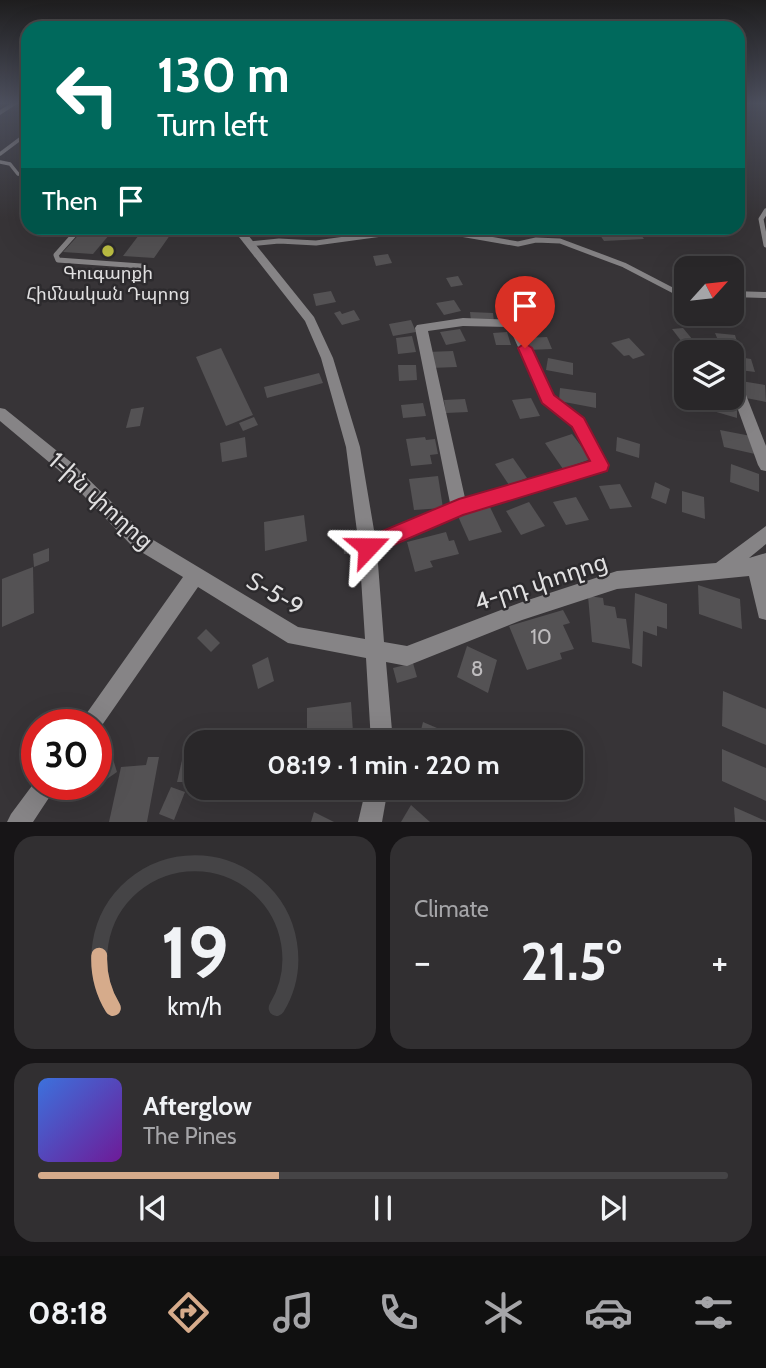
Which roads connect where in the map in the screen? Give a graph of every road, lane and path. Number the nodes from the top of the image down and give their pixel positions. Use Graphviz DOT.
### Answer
graph roads {
  1 [pos="16,142"];
  2 [pos="0,154"];
  3 [pos="0,162"];
  4 [pos="21,174"];
  5 [pos="766,211"];
  6 [pos="74,235"];
  7 [pos="243,235"];
  8 [pos="375,235"];
  9 [pos="466,235"];
  10 [pos="250,244"];
  11 [pos="766,245"];
  12 [pos="141,266"];
  13 [pos="674,291"];
  14 [pos="744,294"];
  15 [pos="766,295"];
  16 [pos="744,408"];
  17 [pos="0,413"];
  18 [pos="766,465"];
  19 [pos="459,507"];
  20 [pos="766,534"];
  21 [pos="368,547"];
  22 [pos="761,564"];
  23 [pos="720,571"];
  24 [pos="195,575"];
  25 [pos="766,611"];
  26 [pos="376,651"];
  27 [pos="101,709"];
  28 [pos="381,730"];
  29 [pos="35,800"];
  30 [pos="375,800"];
  31 [pos="19,822"];
  32 [pos="370,822"];
  1 -- 2 [label="lane"];
  3 -- 4 [label="lane"];
  5 -- 11 [label="lane"];
  6 -- 12 [label="lane"];
  7 -- 10 [label="street"];
  8 -- 10 [label="lane"];
  9 -- 13 [label="lane"];
  10 -- 21 [label="street"];
  14 -- 15 [label="lane"];
  16 -- 18 [label="street"];
  17 -- 24 [label="street, 1-ին փողոց / Տ-5-9"];
  19 -- 19 [label="street"];
  19 -- 21 [label="street"];
  20 -- 23 [label="street"];
  21 -- 26 [label="street"];
  22 -- 23 [label="street, 4-րդ փողոց / Տ-5-9"];
  22 -- 25 [label="street"];
  23 -- 26 [label="street, 4-րդ փողոց / Տ-5-9"];
  24 -- 26 [label="street, Տ-5-9 / Տ-5-9"];
  24 -- 27 [label="street"];
  26 -- 28 [label="street"];
  29 -- 31 [label="street"];
  30 -- 32 [label="street"];
}
